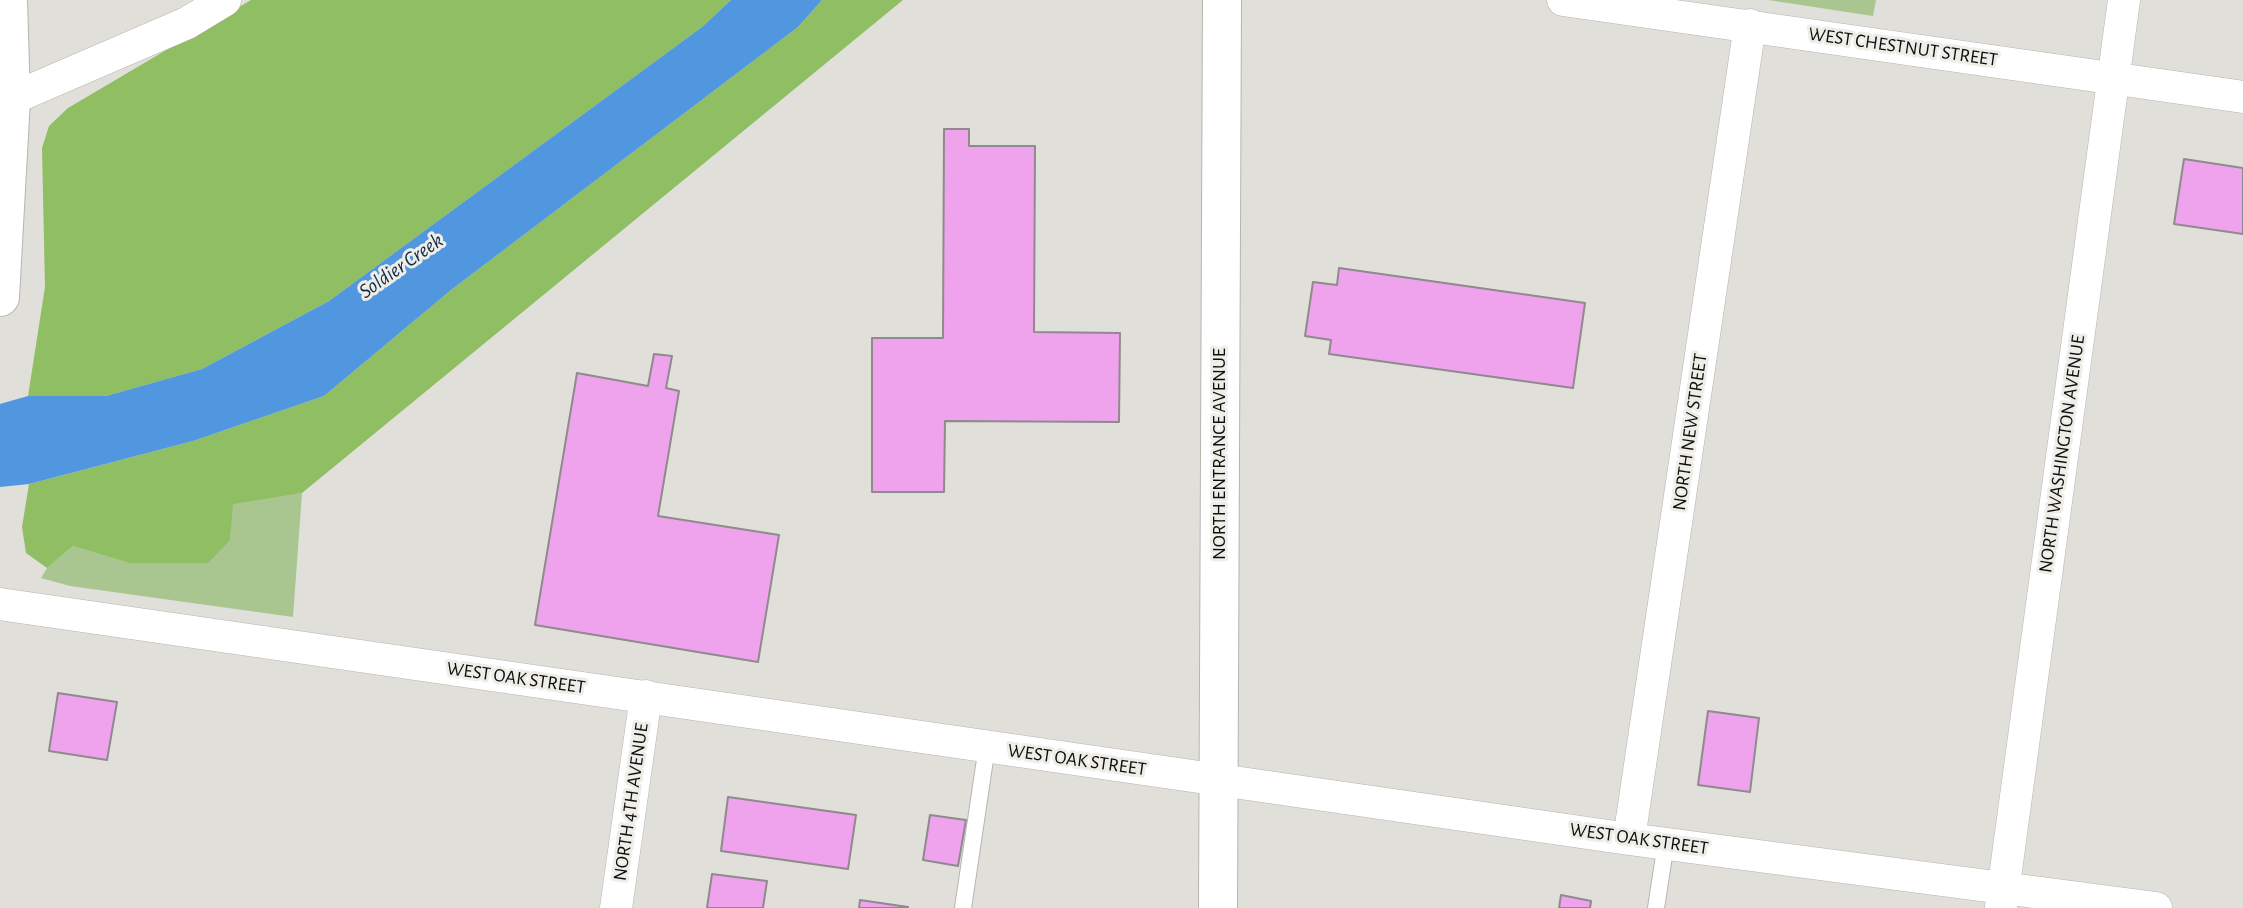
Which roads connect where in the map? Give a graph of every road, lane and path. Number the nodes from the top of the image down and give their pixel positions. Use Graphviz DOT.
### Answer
graph roads {
  1 [pos="8,0"];
  2 [pos="225,0"];
  3 [pos="1222,0"];
  4 [pos="1563,0"];
  5 [pos="2124,0"];
  6 [pos="1750,25"];
  7 [pos="2112,76"];
  8 [pos="2243,96"];
  9 [pos="11,99"];
  10 [pos="1,277"];
  11 [pos="0,604"];
  12 [pos="646,696"];
  13 [pos="987,746"];
  14 [pos="1218,781"];
  15 [pos="1629,839"];
  16 [pos="1666,843"];
  17 [pos="2003,898"];
  18 [pos="616,908"];
  19 [pos="963,908"];
  20 [pos="1218,908"];
  21 [pos="1656,908"];
  22 [pos="2156,908"];
  1 -- 9 [label="main road"];
  2 -- 9 [label="street"];
  3 -- 14 [label="main road, NORTH ENTRANCE AVENUE"];
  4 -- 6 [label="street, WEST CHESTNUT STREET"];
  5 -- 7 [label="street, NORTH WASHINGTON AVENUE"];
  6 -- 7 [label="street, WEST CHESTNUT STREET"];
  6 -- 15 [label="street, NORTH NEW STREET"];
  7 -- 8 [label="street, WEST CHESTNUT STREET"];
  7 -- 17 [label="street, NORTH WASHINGTON AVENUE"];
  9 -- 10 [label="main road"];
  11 -- 12 [label="street, WEST OAK STREET"];
  12 -- 13 [label="street, WEST OAK STREET"];
  12 -- 18 [label="street, NORTH 4TH AVENUE"];
  13 -- 14 [label="street, WEST OAK STREET"];
  13 -- 19 [label="lane"];
  14 -- 15 [label="street, WEST OAK STREET"];
  14 -- 20 [label="main road, NORTH ENTRANCE AVENUE"];
  15 -- 16 [label="street, WEST OAK STREET"];
  16 -- 17 [label="street, WEST OAK STREET"];
  16 -- 21 [label="lane"];
  17 -- 22 [label="street, WEST OAK STREET"];
}
